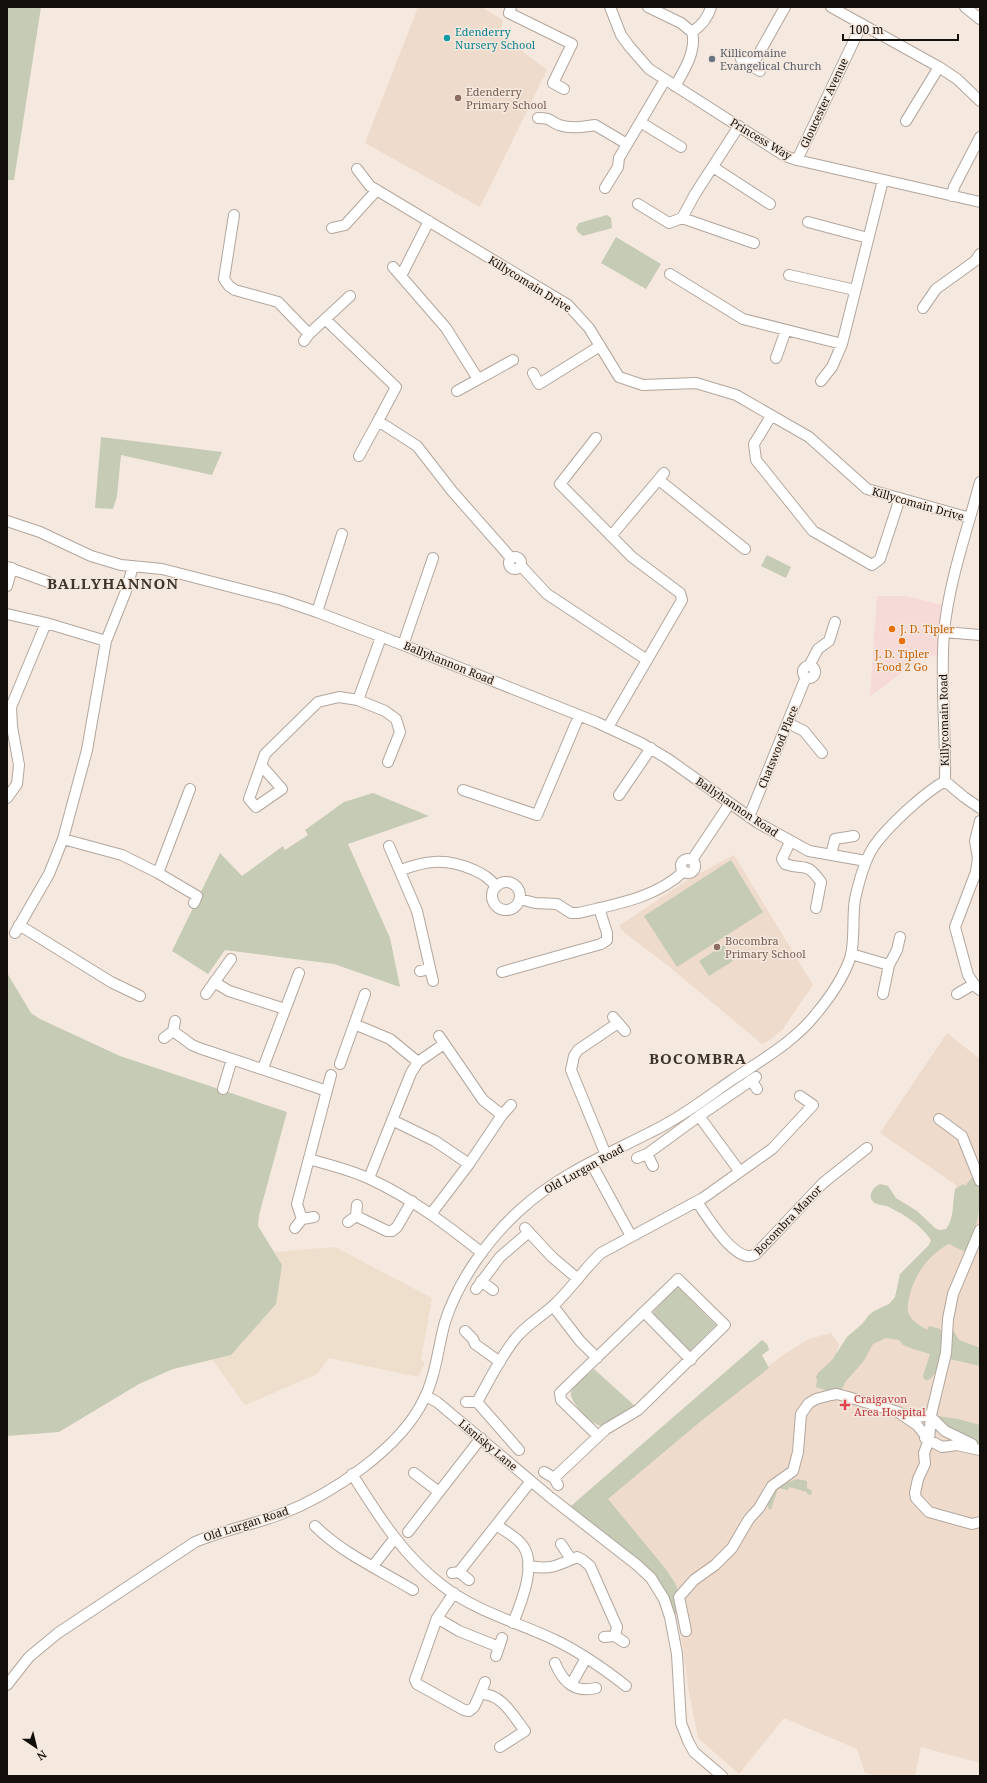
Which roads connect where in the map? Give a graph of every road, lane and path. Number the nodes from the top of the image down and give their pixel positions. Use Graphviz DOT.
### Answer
graph roads {
  1 [pos="648,7"];
  2 [pos="711,7"];
  3 [pos="785,7"];
  4 [pos="831,7"];
  5 [pos="965,7"];
  6 [pos="613,8"];
  7 [pos="510,10"];
  8 [pos="665,10"];
  9 [pos="980,19"];
  10 [pos="862,24"];
  11 [pos="692,32"];
  12 [pos="741,59"];
  13 [pos="939,67"];
  14 [pos="665,80"];
  15 [pos="675,86"];
  16 [pos="564,89"];
  17 [pos="980,101"];
  18 [pos="538,118"];
  19 [pos="906,121"];
  20 [pos="640,122"];
  21 [pos="739,126"];
  22 [pos="980,137"];
  23 [pos="627,144"];
  24 [pos="681,147"];
  25 [pos="797,160"];
  26 [pos="713,167"];
  27 [pos="357,169"];
  28 [pos="883,180"];
  29 [pos="605,188"];
  30 [pos="377,190"];
  31 [pos="952,196"];
  32 [pos="980,202"];
  33 [pos="638,204"];
  34 [pos="770,204"];
  35 [pos="234,215"];
  36 [pos="682,218"];
  37 [pos="429,221"];
  38 [pos="808,222"];
  39 [pos="332,228"];
  40 [pos="868,238"];
  41 [pos="754,243"];
  42 [pos="980,254"];
  43 [pos="393,267"];
  44 [pos="670,274"];
  45 [pos="789,275"];
  46 [pos="401,276"];
  47 [pos="855,290"];
  48 [pos="350,296"];
  49 [pos="923,308"];
  50 [pos="325,318"];
  51 [pos="786,330"];
  52 [pos="842,344"];
  53 [pos="600,346"];
  54 [pos="776,358"];
  55 [pos="513,360"];
  56 [pos="533,373"];
  57 [pos="478,380"];
  58 [pos="821,381"];
  59 [pos="457,391"];
  60 [pos="771,416"];
  61 [pos="378,421"];
  62 [pos="596,438"];
  63 [pos="359,456"];
  64 [pos="980,482"];
  65 [pos="900,498"];
  66 [pos="970,518"];
  67 [pos="7,521"];
  68 [pos="342,534"];
  69 [pos="611,536"];
  70 [pos="745,549"];
  71 [pos="433,558"];
  72 [pos="133,566"];
  73 [pos="9,567"];
  74 [pos="48,582"];
  75 [pos="7,586"];
  76 [pos="317,612"];
  77 [pos="7,614"];
  78 [pos="835,622"];
  79 [pos="46,623"];
  80 [pos="944,632"];
  81 [pos="980,635"];
  82 [pos="381,637"];
  83 [pos="106,641"];
  84 [pos="403,645"];
  85 [pos="648,660"];
  86 [pos="358,700"];
  87 [pos="579,716"];
  88 [pos="788,723"];
  89 [pos="608,727"];
  90 [pos="651,748"];
  91 [pos="822,753"];
  92 [pos="388,762"];
  93 [pos="261,765"];
  94 [pos="945,780"];
  95 [pos="190,789"];
  96 [pos="463,790"];
  97 [pos="619,795"];
  98 [pos="7,798"];
  99 [pos="730,803"];
  100 [pos="980,808"];
  101 [pos="749,817"];
  102 [pos="980,821"];
  103 [pos="854,836"];
  104 [pos="63,840"];
  105 [pos="790,842"];
  106 [pos="389,846"];
  107 [pos="831,855"];
  108 [pos="866,861"];
  109 [pos="400,870"];
  110 [pos="158,873"];
  111 [pos="496,887"];
  112 [pos="520,899"];
  113 [pos="194,903"];
  114 [pos="599,908"];
  115 [pos="816,908"];
  116 [pos="900,937"];
  117 [pos="851,954"];
  118 [pos="231,959"];
  119 [pos="889,965"];
  120 [pos="430,969"];
  121 [pos="420,971"];
  122 [pos="502,972"];
  123 [pos="299,973"];
  124 [pos="843,975"];
  125 [pos="433,981"];
  126 [pos="214,982"];
  127 [pos="977,986"];
  128 [pos="206,994"];
  129 [pos="365,994"];
  130 [pos="883,994"];
  131 [pos="957,994"];
  132 [pos="134,997"];
  133 [pos="285,1010"];
  134 [pos="354,1024"];
  135 [pos="625,1031"];
  136 [pos="164,1038"];
  137 [pos="232,1059"];
  138 [pos="418,1062"];
  139 [pos="340,1064"];
  140 [pos="263,1068"];
  141 [pos="331,1075"];
  142 [pos="754,1082"];
  143 [pos="223,1089"];
  144 [pos="327,1091"];
  145 [pos="800,1096"];
  146 [pos="511,1105"];
  147 [pos="502,1115"];
  148 [pos="699,1116"];
  149 [pos="939,1119"];
  150 [pos="392,1120"];
  151 [pos="867,1148"];
  152 [pos="606,1154"];
  153 [pos="647,1154"];
  154 [pos="637,1158"];
  155 [pos="309,1159"];
  156 [pos="591,1162"];
  157 [pos="469,1164"];
  158 [pos="654,1166"];
  159 [pos="740,1172"];
  160 [pos="369,1178"];
  161 [pos="980,1181"];
  162 [pos="412,1201"];
  163 [pos="697,1202"];
  164 [pos="356,1205"];
  165 [pos="431,1214"];
  166 [pos="356,1216"];
  167 [pos="314,1217"];
  168 [pos="302,1219"];
  169 [pos="348,1222"];
  170 [pos="295,1228"];
  171 [pos="980,1230"];
  172 [pos="631,1236"];
  173 [pos="482,1253"];
  174 [pos="578,1279"];
  175 [pos="493,1290"];
  176 [pos="553,1306"];
  177 [pos="645,1313"];
  178 [pos="464,1329"];
  179 [pos="597,1358"];
  180 [pos="691,1360"];
  181 [pos="500,1362"];
  182 [pos="426,1396"];
  183 [pos="466,1402"];
  184 [pos="476,1402"];
  185 [pos="903,1416"];
  186 [pos="931,1416"];
  187 [pos="598,1436"];
  188 [pos="481,1438"];
  189 [pos="929,1440"];
  190 [pos="518,1445"];
  191 [pos="979,1449"];
  192 [pos="544,1472"];
  193 [pos="414,1473"];
  194 [pos="352,1474"];
  195 [pos="531,1482"];
  196 [pos="439,1492"];
  197 [pos="980,1522"];
  198 [pos="496,1525"];
  199 [pos="315,1526"];
  200 [pos="408,1532"];
  201 [pos="394,1539"];
  202 [pos="561,1544"];
  203 [pos="571,1560"];
  204 [pos="373,1566"];
  205 [pos="528,1566"];
  206 [pos="468,1580"];
  207 [pos="410,1584"];
  208 [pos="454,1593"];
  209 [pos="437,1618"];
  210 [pos="513,1623"];
  211 [pos="686,1631"];
  212 [pos="604,1638"];
  213 [pos="499,1647"];
  214 [pos="586,1658"];
  215 [pos="555,1664"];
  216 [pos="485,1682"];
  217 [pos="7,1685"];
  218 [pos="571,1685"];
  219 [pos="626,1686"];
  220 [pos="596,1688"];
  221 [pos="480,1694"];
  222 [pos="500,1747"];
  223 [pos="722,1776"];
  1 -- 8 [label="street"];
  2 -- 11 [label="street"];
  3 -- 12 [label="street"];
  4 -- 10 [label="street"];
  5 -- 9 [label="street"];
  6 -- 14 [label="street, Princess Way"];
  7 -- 16 [label="street"];
  8 -- 11 [label="street"];
  10 -- 13 [label="street"];
  10 -- 25 [label="street, Gloucester Avenue"];
  11 -- 15 [label="street"];
  13 -- 17 [label="street"];
  13 -- 19 [label="street"];
  14 -- 15 [label="street, Princess Way"];
  14 -- 20 [label="street"];
  15 -- 21 [label="street, Princess Way"];
  18 -- 23 [label="street"];
  20 -- 23 [label="street"];
  20 -- 24 [label="street"];
  21 -- 25 [label="street, Princess Way"];
  21 -- 26 [label="street"];
  22 -- 31 [label="street"];
  23 -- 29 [label="street"];
  25 -- 28 [label="street, Princess Way"];
  26 -- 34 [label="street"];
  26 -- 36 [label="street"];
  27 -- 30 [label="street, Killycomain Drive"];
  28 -- 31 [label="street, Princess Way"];
  28 -- 40 [label="street"];
  30 -- 37 [label="street, Killycomain Drive"];
  30 -- 39 [label="street"];
  31 -- 32 [label="street, Princess Way"];
  33 -- 36 [label="street"];
  35 -- 50 [label="street"];
  36 -- 41 [label="street"];
  37 -- 46 [label="street"];
  37 -- 53 [label="street, Killycomain Drive"];
  38 -- 40 [label="street"];
  40 -- 47 [label="street"];
  42 -- 49 [label="street"];
  43 -- 46 [label="street"];
  44 -- 51 [label="street"];
  45 -- 47 [label="street"];
  46 -- 57 [label="street"];
  47 -- 52 [label="street"];
  48 -- 50 [label="street"];
  50 -- 61 [label="street"];
  51 -- 52 [label="street"];
  51 -- 54 [label="street"];
  52 -- 58 [label="street"];
  53 -- 56 [label="street"];
  53 -- 60 [label="street, Killycomain Drive"];
  55 -- 57 [label="street"];
  57 -- 59 [label="street"];
  60 -- 65 [label="street, Killycomain Drive"];
  60 -- 65 [label="street"];
  61 -- 63 [label="street"];
  61 -- 85 [label="street"];
  62 -- 69 [label="street"];
  64 -- 66 [label="street, Killycomain Road"];
  65 -- 66 [label="street, Killycomain Drive"];
  66 -- 80 [label="street, Killycomain Road"];
  67 -- 72 [label="street, Ballyhannon Road"];
  68 -- 76 [label="street"];
  69 -- 70 [label="street"];
  69 -- 85 [label="street"];
  71 -- 84 [label="street"];
  72 -- 76 [label="street, Ballyhannon Road"];
  72 -- 83 [label="street"];
  73 -- 74 [label="street"];
  73 -- 75 [label="street"];
  76 -- 82 [label="street, Ballyhannon Road"];
  77 -- 79 [label="street"];
  78 -- 88 [label="street, Chatswood Place"];
  79 -- 83 [label="street"];
  79 -- 98 [label="street"];
  80 -- 81 [label="street"];
  80 -- 94 [label="street, Killycomain Road"];
  82 -- 84 [label="street, Ballyhannon Road"];
  82 -- 86 [label="street"];
  83 -- 104 [label="street"];
  84 -- 87 [label="street, Ballyhannon Road"];
  85 -- 89 [label="street"];
  86 -- 92 [label="street"];
  86 -- 93 [label="street"];
  87 -- 89 [label="street, Ballyhannon Road"];
  87 -- 96 [label="street"];
  88 -- 91 [label="street"];
  88 -- 101 [label="street, Chatswood Place"];
  89 -- 90 [label="street, Ballyhannon Road"];
  90 -- 97 [label="street"];
  90 -- 99 [label="street, Ballyhannon Road"];
  94 -- 100 [label="street"];
  94 -- 108 [label="street, Killycomain Road"];
  95 -- 110 [label="street"];
  99 -- 101 [label="street, Ballyhannon Road"];
  99 -- 114 [label="street"];
  101 -- 105 [label="street, Ballyhannon Road"];
  102 -- 127 [label="street"];
  103 -- 107 [label="street"];
  104 -- 110 [label="street"];
  104 -- 132 [label="street"];
  105 -- 107 [label="street, Ballyhannon Road"];
  105 -- 115 [label="street"];
  106 -- 109 [label="street"];
  107 -- 108 [label="street, Ballyhannon Road"];
  108 -- 117 [label="street, Killycomain Road"];
  109 -- 111 [label="street"];
  109 -- 120 [label="street"];
  110 -- 113 [label="street"];
  111 -- 112 [label="street"];
  111 -- 112 [label="street"];
  112 -- 114 [label="street"];
  114 -- 122 [label="street"];
  116 -- 119 [label="street"];
  117 -- 119 [label="street"];
  117 -- 124 [label="street, Killycomain Road"];
  118 -- 126 [label="street"];
  119 -- 130 [label="street"];
  120 -- 121 [label="street"];
  120 -- 125 [label="street"];
  123 -- 133 [label="street"];
  124 -- 152 [label="street, Old Lurgan Road"];
  126 -- 128 [label="street"];
  126 -- 133 [label="street"];
  127 -- 131 [label="street"];
  129 -- 134 [label="street"];
  133 -- 140 [label="street"];
  134 -- 138 [label="street"];
  134 -- 139 [label="street"];
  135 -- 152 [label="street"];
  136 -- 137 [label="street"];
  137 -- 140 [label="street"];
  137 -- 143 [label="street"];
  138 -- 147 [label="street"];
  138 -- 150 [label="street"];
  140 -- 144 [label="street"];
  141 -- 144 [label="street"];
  142 -- 148 [label="street"];
  144 -- 155 [label="street"];
  145 -- 159 [label="street"];
  146 -- 147 [label="street"];
  147 -- 157 [label="street"];
  148 -- 153 [label="street"];
  148 -- 159 [label="street"];
  149 -- 161 [label="street"];
  150 -- 157 [label="street"];
  150 -- 160 [label="street"];
  151 -- 163 [label="street, Bocombra Manor"];
  152 -- 156 [label="street, Old Lurgan Road"];
  153 -- 154 [label="street"];
  153 -- 158 [label="street"];
  155 -- 160 [label="street"];
  155 -- 168 [label="street"];
  156 -- 172 [label="street"];
  156 -- 173 [label="street, Old Lurgan Road"];
  157 -- 165 [label="street"];
  159 -- 163 [label="street"];
  160 -- 162 [label="street"];
  162 -- 165 [label="street"];
  162 -- 166 [label="street"];
  163 -- 172 [label="street"];
  164 -- 166 [label="street"];
  165 -- 173 [label="street"];
  166 -- 169 [label="street"];
  167 -- 168 [label="street"];
  168 -- 170 [label="street"];
  171 -- 186 [label="street"];
  172 -- 174 [label="street"];
  173 -- 182 [label="street, Old Lurgan Road"];
  174 -- 175 [label="street"];
  174 -- 176 [label="street"];
  176 -- 179 [label="street"];
  176 -- 181 [label="street"];
  177 -- 179 [label="street"];
  177 -- 180 [label="street"];
  177 -- 180 [label="street"];
  178 -- 181 [label="street"];
  179 -- 187 [label="street"];
  180 -- 187 [label="street"];
  181 -- 184 [label="street"];
  182 -- 188 [label="street, Lisnisky Lane"];
  182 -- 194 [label="street, Old Lurgan Road"];
  183 -- 184 [label="street"];
  184 -- 190 [label="street"];
  185 -- 186 [label="street"];
  185 -- 189 [label="street"];
  185 -- 211 [label="street"];
  186 -- 189 [label="street"];
  186 -- 191 [label="street"];
  187 -- 192 [label="street"];
  188 -- 195 [label="street, Lisnisky Lane"];
  188 -- 196 [label="street"];
  189 -- 191 [label="street"];
  189 -- 197 [label="street"];
  193 -- 196 [label="street"];
  194 -- 201 [label="street"];
  194 -- 217 [label="street, Old Lurgan Road"];
  195 -- 198 [label="street"];
  195 -- 223 [label="street, Lisnisky Lane"];
  196 -- 200 [label="street"];
  198 -- 205 [label="street"];
  198 -- 206 [label="street"];
  199 -- 204 [label="street"];
  201 -- 204 [label="street"];
  201 -- 208 [label="street"];
  202 -- 203 [label="street"];
  203 -- 205 [label="street"];
  203 -- 212 [label="street"];
  204 -- 207 [label="street"];
  205 -- 210 [label="street"];
  208 -- 209 [label="street"];
  208 -- 210 [label="street"];
  209 -- 213 [label="street"];
  209 -- 221 [label="street"];
  210 -- 214 [label="street"];
  214 -- 218 [label="street"];
  214 -- 219 [label="street"];
  215 -- 218 [label="street"];
  216 -- 221 [label="street"];
  218 -- 220 [label="street"];
  221 -- 222 [label="street"];
}
